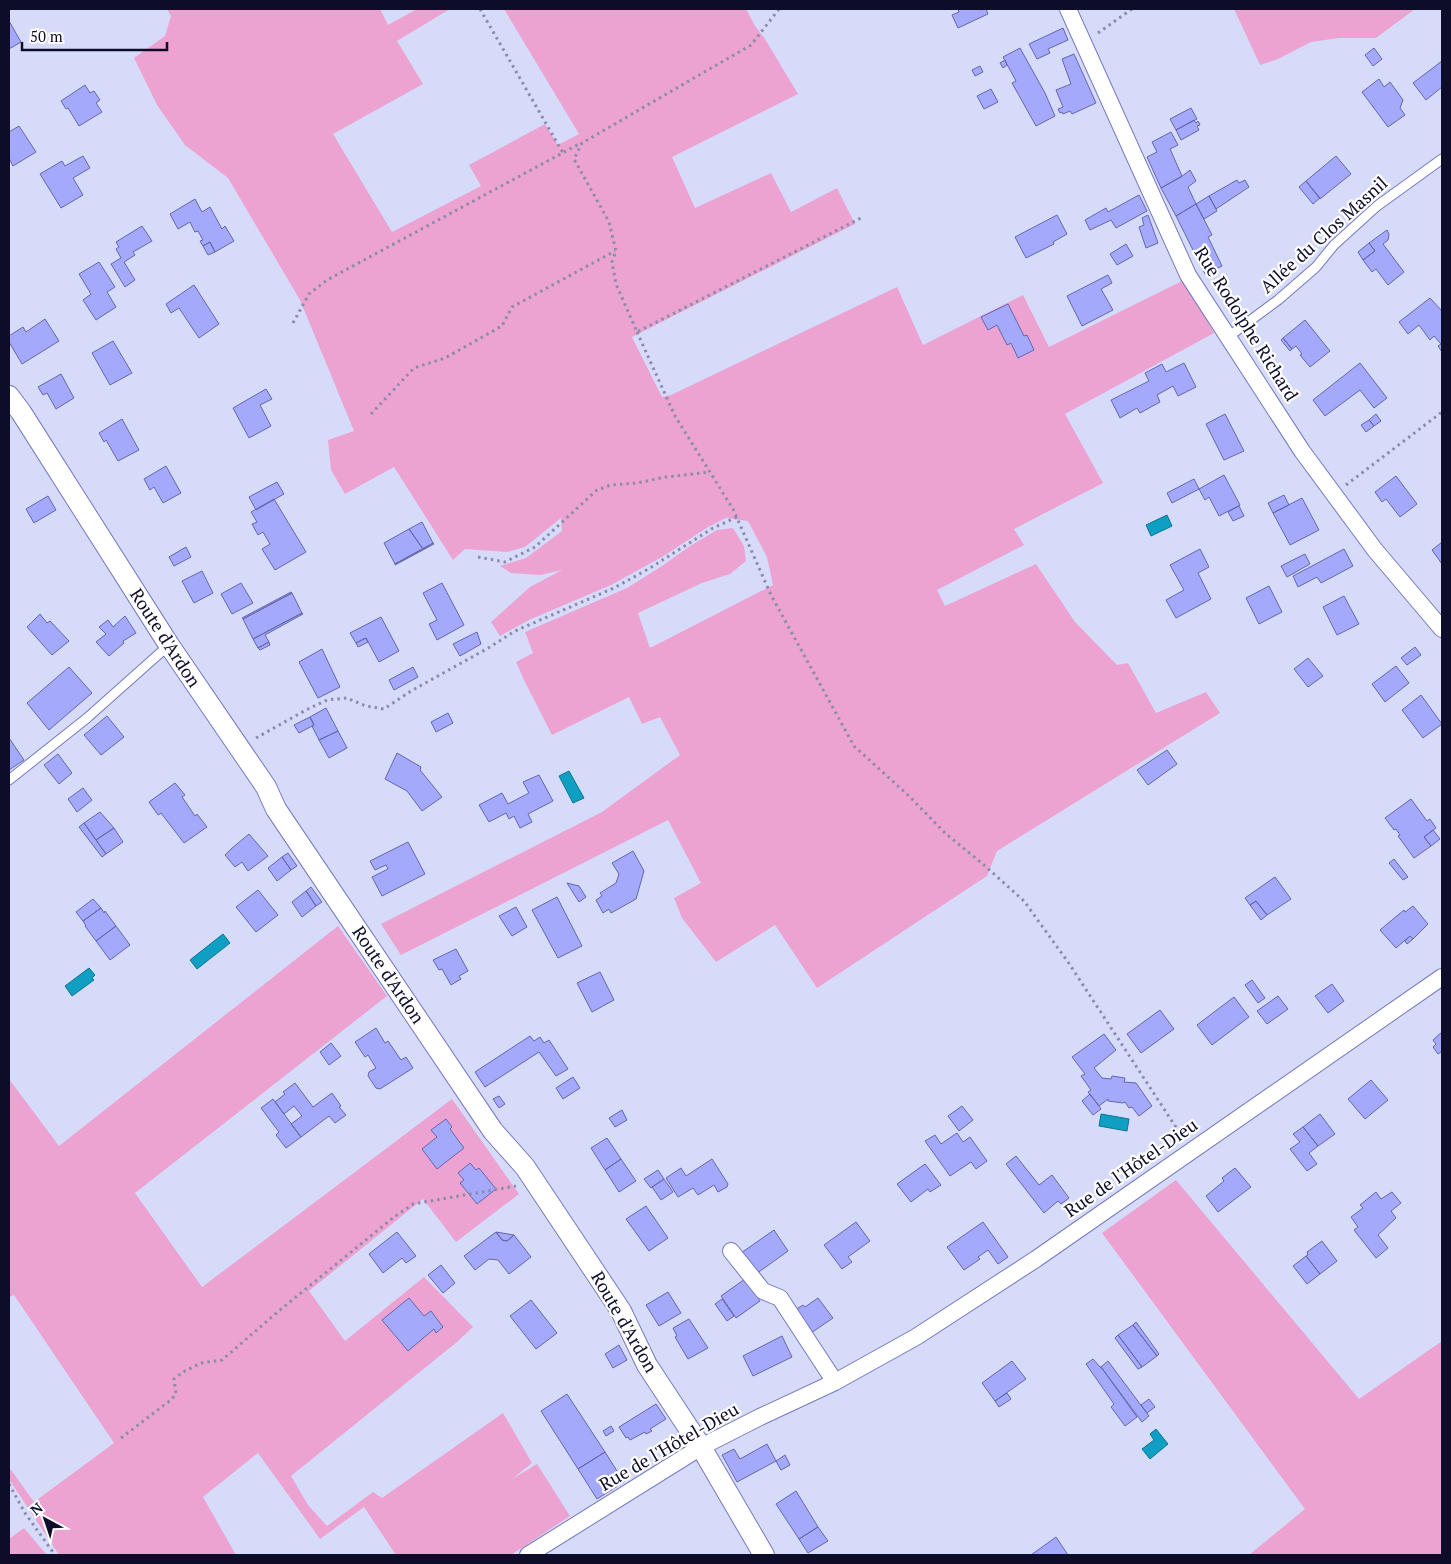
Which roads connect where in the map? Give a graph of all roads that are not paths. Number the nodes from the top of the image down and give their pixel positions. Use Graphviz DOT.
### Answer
graph roads {
  1 [pos="1068,9"];
  2 [pos="1442,159"];
  3 [pos="1228,337"];
  4 [pos="9,396"];
  5 [pos="1442,629"];
  6 [pos="169,645"];
  7 [pos="9,780"];
  8 [pos="1442,977"];
  9 [pos="731,1251"];
  10 [pos="835,1382"];
  11 [pos="701,1447"];
  12 [pos="528,1555"];
  13 [pos="764,1555"];
  1 -- 3 [label="street, Rue Rodolphe Richard"];
  2 -- 3 [label="lane, Allée du Clos Masnil"];
  3 -- 5 [label="street, Rue Rodolphe Richard"];
  4 -- 6 [label="street, Route d'Ardon"];
  6 -- 7 [label="lane"];
  6 -- 11 [label="street, Route d'Ardon"];
  8 -- 10 [label="street, Rue de l'Hôtel-Dieu"];
  9 -- 10 [label="street"];
  10 -- 11 [label="street, Rue de l'Hôtel-Dieu"];
  11 -- 12 [label="street, Rue de l'Hôtel-Dieu"];
  11 -- 13 [label="street, Route d'Ardon"];
}
